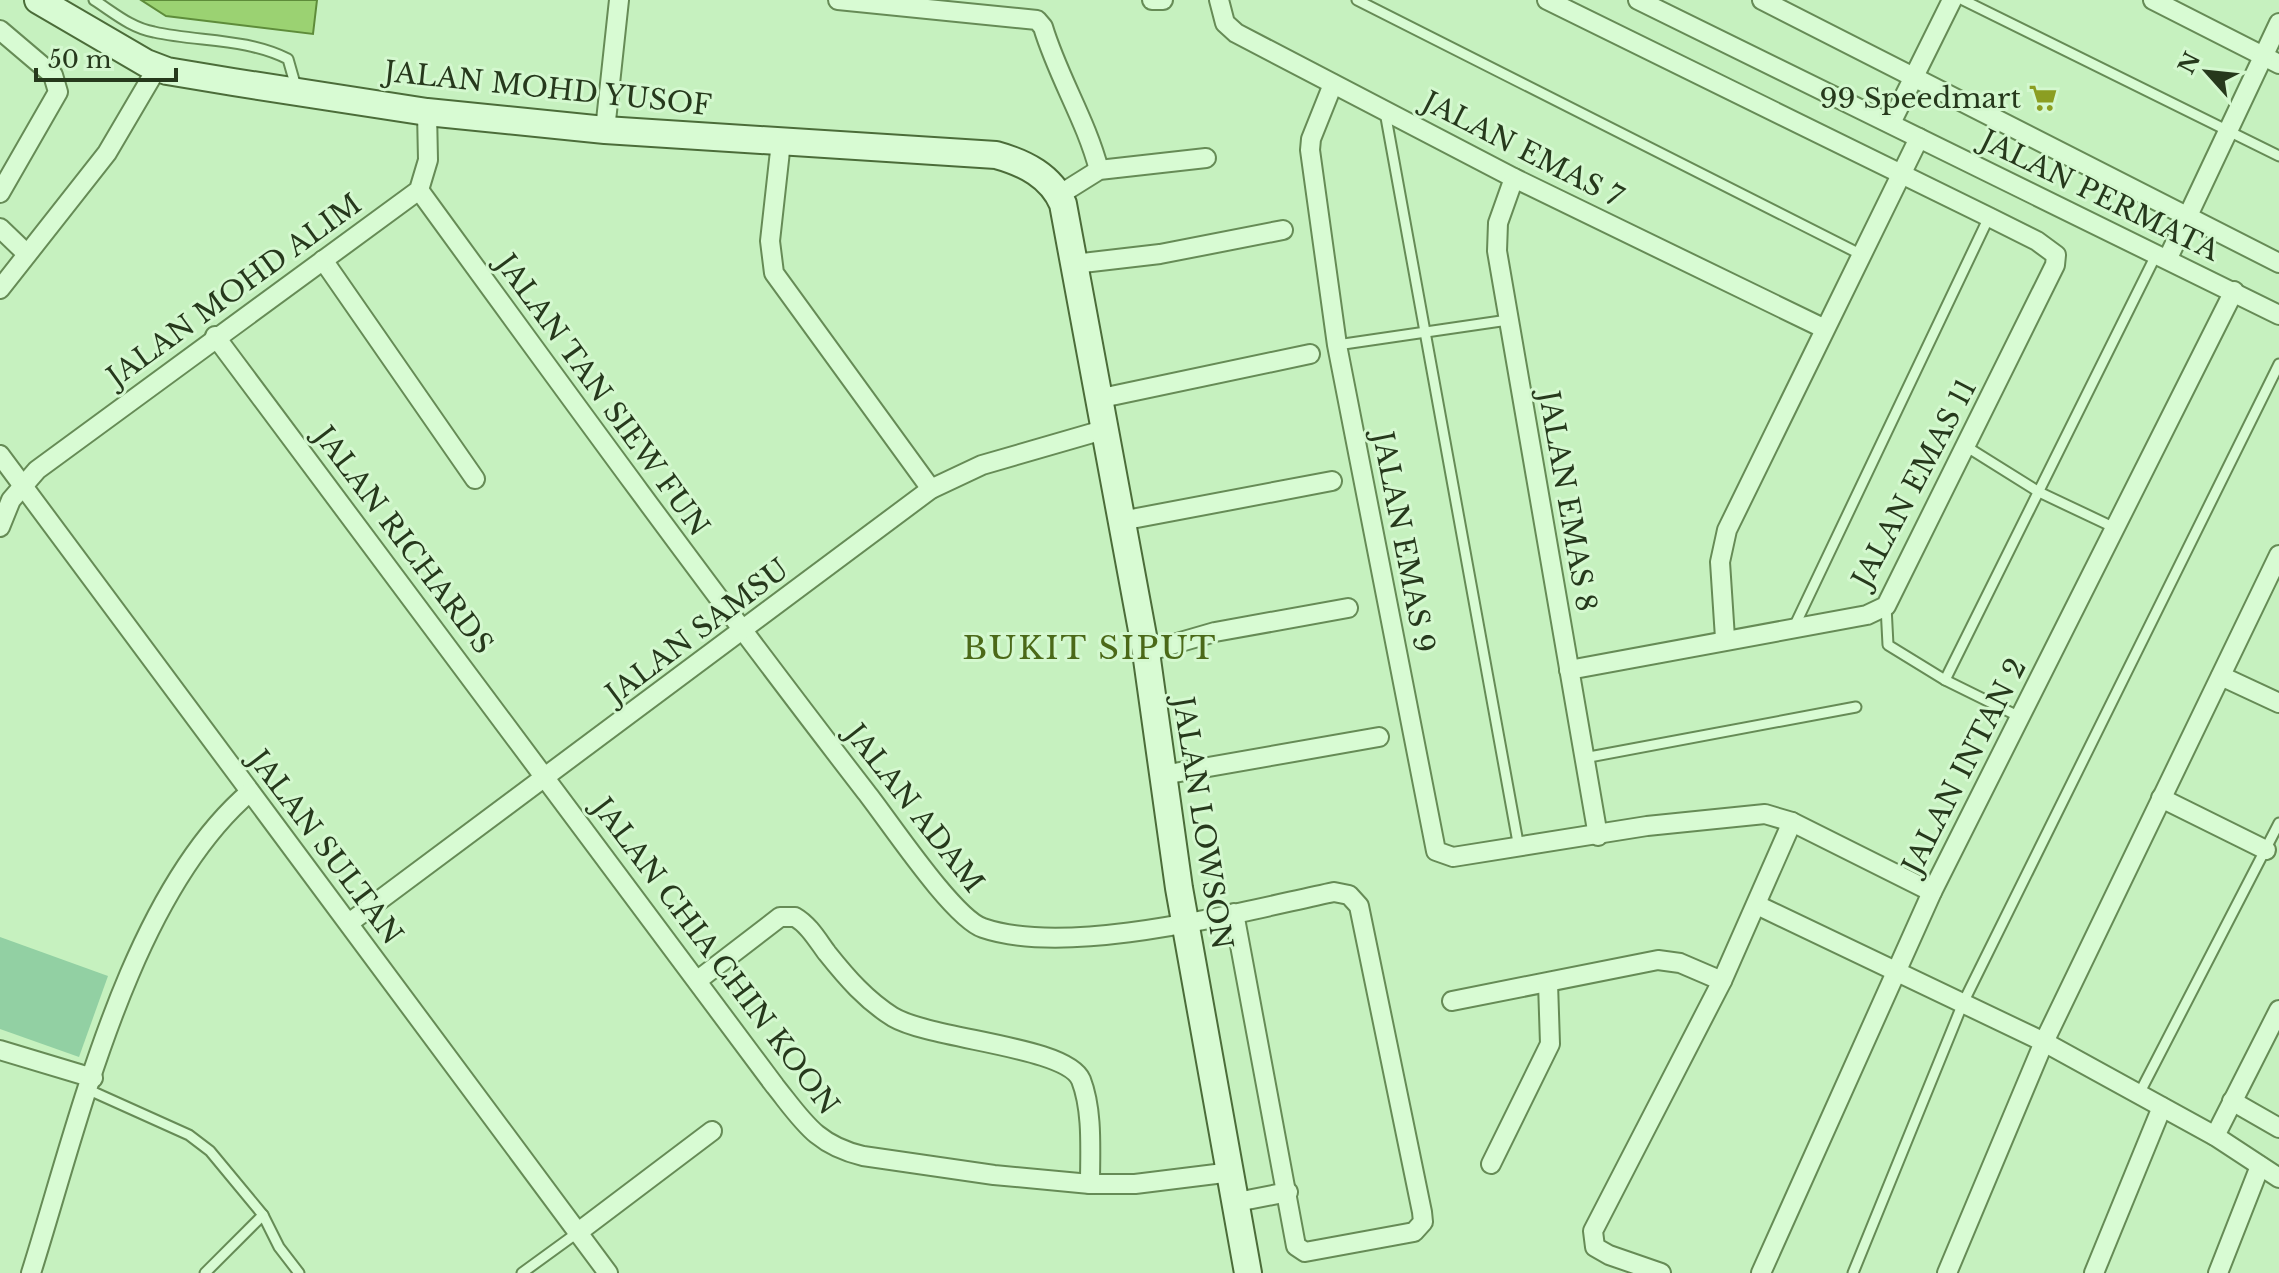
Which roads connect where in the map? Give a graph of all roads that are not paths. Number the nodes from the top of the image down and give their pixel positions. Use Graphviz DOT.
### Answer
graph roads {
  1 [pos="38,0"];
  2 [pos="94,0"];
  3 [pos="619,0"];
  4 [pos="838,0"];
  5 [pos="1152,0"];
  6 [pos="1163,0"];
  7 [pos="1219,0"];
  8 [pos="1357,0"];
  9 [pos="1547,0"];
  10 [pos="1638,0"];
  11 [pos="1762,0"];
  12 [pos="1952,0"];
  13 [pos="1963,0"];
  14 [pos="2153,0"];
  15 [pos="1658,4"];
  16 [pos="2279,23"];
  17 [pos="0,30"];
  18 [pos="2271,60"];
  19 [pos="157,68"];
  20 [pos="1915,77"];
  21 [pos="1333,84"];
  22 [pos="298,90"];
  23 [pos="1385,111"];
  24 [pos="427,112"];
  25 [pos="1891,123"];
  26 [pos="605,130"];
  27 [pos="2228,130"];
  28 [pos="1919,138"];
  29 [pos="781,142"];
  30 [pos="2279,156"];
  31 [pos="1206,158"];
  32 [pos="1099,170"];
  33 [pos="1899,175"];
  34 [pos="1514,178"];
  35 [pos="419,190"];
  36 [pos="0,193"];
  37 [pos="1059,195"];
  38 [pos="2187,216"];
  39 [pos="1989,217"];
  40 [pos="0,228"];
  41 [pos="1283,230"];
  42 [pos="26,253"];
  43 [pos="1860,254"];
  44 [pos="2163,255"];
  45 [pos="323,260"];
  46 [pos="2279,263"];
  47 [pos="1074,264"];
  48 [pos="0,289"];
  49 [pos="2234,291"];
  50 [pos="2279,315"];
  51 [pos="1508,320"];
  52 [pos="1823,328"];
  53 [pos="1425,334"];
  54 [pos="215,336"];
  55 [pos="1337,345"];
  56 [pos="1310,354"];
  57 [pos="2279,364"];
  58 [pos="1097,399"];
  59 [pos="1103,430"];
  60 [pos="1967,447"];
  61 [pos="0,455"];
  62 [pos="475,479"];
  63 [pos="1332,481"];
  64 [pos="21,487"];
  65 [pos="931,489"];
  66 [pos="2039,492"];
  67 [pos="1121,521"];
  68 [pos="0,527"];
  69 [pos="2115,528"];
  70 [pos="2278,559"];
  71 [pos="1886,606"];
  72 [pos="1348,608"];
  73 [pos="1794,627"];
  74 [pos="743,633"];
  75 [pos="1725,638"];
  76 [pos="1146,652"];
  77 [pos="1569,670"];
  78 [pos="2221,676"];
  79 [pos="1945,680"];
  80 [pos="2279,703"];
  81 [pos="1856,707"];
  82 [pos="2020,717"];
  83 [pos="1379,737"];
  84 [pos="1584,758"];
  85 [pos="1163,775"];
  86 [pos="547,778"];
  87 [pos="250,792"];
  88 [pos="2161,798"];
  89 [pos="1792,822"];
  90 [pos="2279,823"];
  91 [pos="1598,836"];
  92 [pos="1519,848"];
  93 [pos="2266,850"];
  94 [pos="1932,892"];
  95 [pos="1757,905"];
  96 [pos="1234,913"];
  97 [pos="1185,922"];
  98 [pos="349,923"];
  99 [pos="1895,972"];
  100 [pos="698,980"];
  101 [pos="1722,981"];
  102 [pos="1548,983"];
  103 [pos="1452,1001"];
  104 [pos="1963,1003"];
  105 [pos="2279,1010"];
  106 [pos="2044,1042"];
  107 [pos="0,1050"];
  108 [pos="91,1084"];
  109 [pos="2138,1096"];
  110 [pos="2232,1101"];
  111 [pos="2162,1107"];
  112 [pos="2279,1128"];
  113 [pos="712,1131"];
  114 [pos="2215,1136"];
  115 [pos="1491,1164"];
  116 [pos="2260,1166"];
  117 [pos="1232,1172"];
  118 [pos="2279,1178"];
  119 [pos="1090,1184"];
  120 [pos="1288,1192"];
  121 [pos="1237,1202"];
  122 [pos="263,1215"];
  123 [pos="577,1233"];
  124 [pos="31,1273"];
  125 [pos="205,1273"];
  126 [pos="299,1273"];
  127 [pos="522,1273"];
  128 [pos="608,1273"];
  129 [pos="1248,1273"];
  130 [pos="1661,1273"];
  131 [pos="1761,1273"];
  132 [pos="1853,1273"];
  133 [pos="1947,1273"];
  134 [pos="2094,1273"];
  135 [pos="2218,1273"];
  1 -- 19 [label="street, JALAN MOHD YUSOF"];
  2 -- 22 [label="lane"];
  3 -- 26 [label="street"];
  4 -- 32 [label="street"];
  5 -- 6 [label="street"];
  7 -- 21 [label="street, JALAN EMAS 7"];
  8 -- 43 [label="lane"];
  9 -- 33 [label="street, JALAN EMAS 11"];
  10 -- 15 [label="street, JALAN PERMATA"];
  11 -- 20 [label="street"];
  12 -- 20 [label="street"];
  13 -- 27 [label="lane"];
  14 -- 18 [label="street"];
  15 -- 25 [label="street, JALAN PERMATA"];
  16 -- 18 [label="street"];
  17 -- 36 [label="street"];
  18 -- 27 [label="street"];
  19 -- 22 [label="street, JALAN MOHD YUSOF"];
  19 -- 42 [label="street"];
  20 -- 25 [label="street"];
  20 -- 38 [label="street"];
  21 -- 23 [label="street, JALAN EMAS 7"];
  21 -- 55 [label="street, JALAN EMAS 9"];
  22 -- 24 [label="street, JALAN MOHD YUSOF"];
  23 -- 34 [label="street, JALAN EMAS 7"];
  23 -- 53 [label="lane"];
  24 -- 26 [label="street, JALAN MOHD YUSOF"];
  24 -- 35 [label="street"];
  25 -- 28 [label="street, JALAN PERMATA"];
  26 -- 29 [label="street, JALAN MOHD YUSOF"];
  27 -- 30 [label="lane"];
  27 -- 38 [label="street"];
  28 -- 33 [label="street"];
  28 -- 44 [label="street, JALAN PERMATA"];
  29 -- 37 [label="street, JALAN MOHD YUSOF"];
  29 -- 65 [label="street"];
  31 -- 32 [label="street"];
  32 -- 37 [label="street"];
  33 -- 39 [label="street, JALAN EMAS 11"];
  33 -- 43 [label="street"];
  34 -- 51 [label="street, JALAN EMAS 8"];
  34 -- 52 [label="street, JALAN EMAS 7"];
  35 -- 45 [label="street, JALAN MOHD ALIM"];
  35 -- 74 [label="street, JALAN TAN SIEW FUN"];
  37 -- 47 [label="street, JALAN LOWSON"];
  38 -- 44 [label="street"];
  38 -- 46 [label="street"];
  39 -- 60 [label="street, JALAN EMAS 11"];
  39 -- 73 [label="lane"];
  40 -- 42 [label="street"];
  41 -- 47 [label="street"];
  42 -- 48 [label="street"];
  43 -- 52 [label="street"];
  44 -- 49 [label="street, JALAN PERMATA"];
  44 -- 66 [label="lane"];
  45 -- 54 [label="street, JALAN MOHD ALIM"];
  45 -- 62 [label="street"];
  47 -- 58 [label="street, JALAN LOWSON"];
  49 -- 50 [label="street, JALAN PERMATA"];
  49 -- 69 [label="street, JALAN INTAN 2"];
  51 -- 53 [label="lane"];
  51 -- 77 [label="street, JALAN EMAS 8"];
  52 -- 75 [label="street"];
  53 -- 55 [label="lane"];
  53 -- 92 [label="lane"];
  54 -- 64 [label="street, JALAN MOHD ALIM"];
  54 -- 86 [label="street, JALAN RICHARDS"];
  55 -- 92 [label="street, JALAN EMAS 9"];
  56 -- 58 [label="street"];
  57 -- 104 [label="lane"];
  58 -- 59 [label="street, JALAN LOWSON"];
  59 -- 65 [label="street, JALAN SAMSU"];
  59 -- 67 [label="street, JALAN LOWSON"];
  60 -- 66 [label="lane"];
  60 -- 71 [label="street, JALAN EMAS 11"];
  61 -- 64 [label="street, JALAN SULTAN"];
  63 -- 67 [label="street"];
  64 -- 68 [label="street, JALAN MOHD ALIM"];
  64 -- 87 [label="street, JALAN SULTAN"];
  65 -- 74 [label="street, JALAN SAMSU"];
  66 -- 69 [label="lane"];
  66 -- 79 [label="lane"];
  67 -- 76 [label="street, JALAN LOWSON"];
  69 -- 82 [label="street, JALAN INTAN 2"];
  70 -- 78 [label="street"];
  71 -- 73 [label="street, JALAN EMAS 11"];
  71 -- 79 [label="lane"];
  72 -- 76 [label="street"];
  73 -- 75 [label="street, JALAN EMAS 11"];
  74 -- 86 [label="street, JALAN SAMSU"];
  74 -- 97 [label="street, JALAN ADAM"];
  75 -- 77 [label="street, JALAN EMAS 11"];
  76 -- 85 [label="street, JALAN LOWSON"];
  77 -- 84 [label="street, JALAN EMAS 8"];
  78 -- 80 [label="street"];
  78 -- 88 [label="street"];
  79 -- 82 [label="lane"];
  81 -- 84 [label="lane"];
  82 -- 94 [label="street, JALAN INTAN 2"];
  83 -- 85 [label="street"];
  84 -- 91 [label="street, JALAN EMAS 8"];
  85 -- 97 [label="street, JALAN LOWSON"];
  86 -- 98 [label="street, JALAN SAMSU"];
  86 -- 100 [label="street, JALAN CHIA CHIN KOON"];
  87 -- 98 [label="street, JALAN SULTAN"];
  87 -- 108 [label="street"];
  88 -- 93 [label="street"];
  88 -- 106 [label="street"];
  89 -- 91 [label="street, JALAN EMAS 9"];
  89 -- 94 [label="street, JALAN EMAS 9"];
  89 -- 95 [label="street"];
  90 -- 93 [label="lane"];
  91 -- 92 [label="street, JALAN EMAS 9"];
  93 -- 109 [label="lane"];
  94 -- 99 [label="street, JALAN INTAN 2"];
  95 -- 99 [label="street"];
  95 -- 101 [label="street"];
  96 -- 97 [label="street"];
  96 -- 120 [label="street"];
  96 -- 120 [label="street"];
  97 -- 117 [label="street, JALAN LOWSON"];
  98 -- 123 [label="street, JALAN SULTAN"];
  99 -- 104 [label="street"];
  99 -- 131 [label="street, JALAN INTAN 2"];
  100 -- 119 [label="street, JALAN CHIA CHIN KOON"];
  100 -- 119 [label="street"];
  101 -- 102 [label="street"];
  101 -- 130 [label="street"];
  102 -- 103 [label="street"];
  102 -- 115 [label="street"];
  104 -- 106 [label="street"];
  104 -- 132 [label="lane"];
  105 -- 110 [label="street"];
  106 -- 109 [label="street"];
  106 -- 133 [label="street"];
  107 -- 108 [label="street"];
  108 -- 122 [label="lane"];
  108 -- 124 [label="street"];
  109 -- 111 [label="street"];
  110 -- 112 [label="street"];
  110 -- 114 [label="street"];
  111 -- 114 [label="street"];
  111 -- 134 [label="street"];
  113 -- 123 [label="street"];
  114 -- 116 [label="street"];
  116 -- 118 [label="street"];
  116 -- 135 [label="street"];
  117 -- 119 [label="street, JALAN CHIA CHIN KOON"];
  117 -- 121 [label="street, JALAN LOWSON"];
  120 -- 121 [label="street"];
  121 -- 129 [label="street, JALAN LOWSON"];
  122 -- 125 [label="lane"];
  122 -- 126 [label="lane"];
  123 -- 127 [label="lane"];
  123 -- 128 [label="street, JALAN SULTAN"];
}
